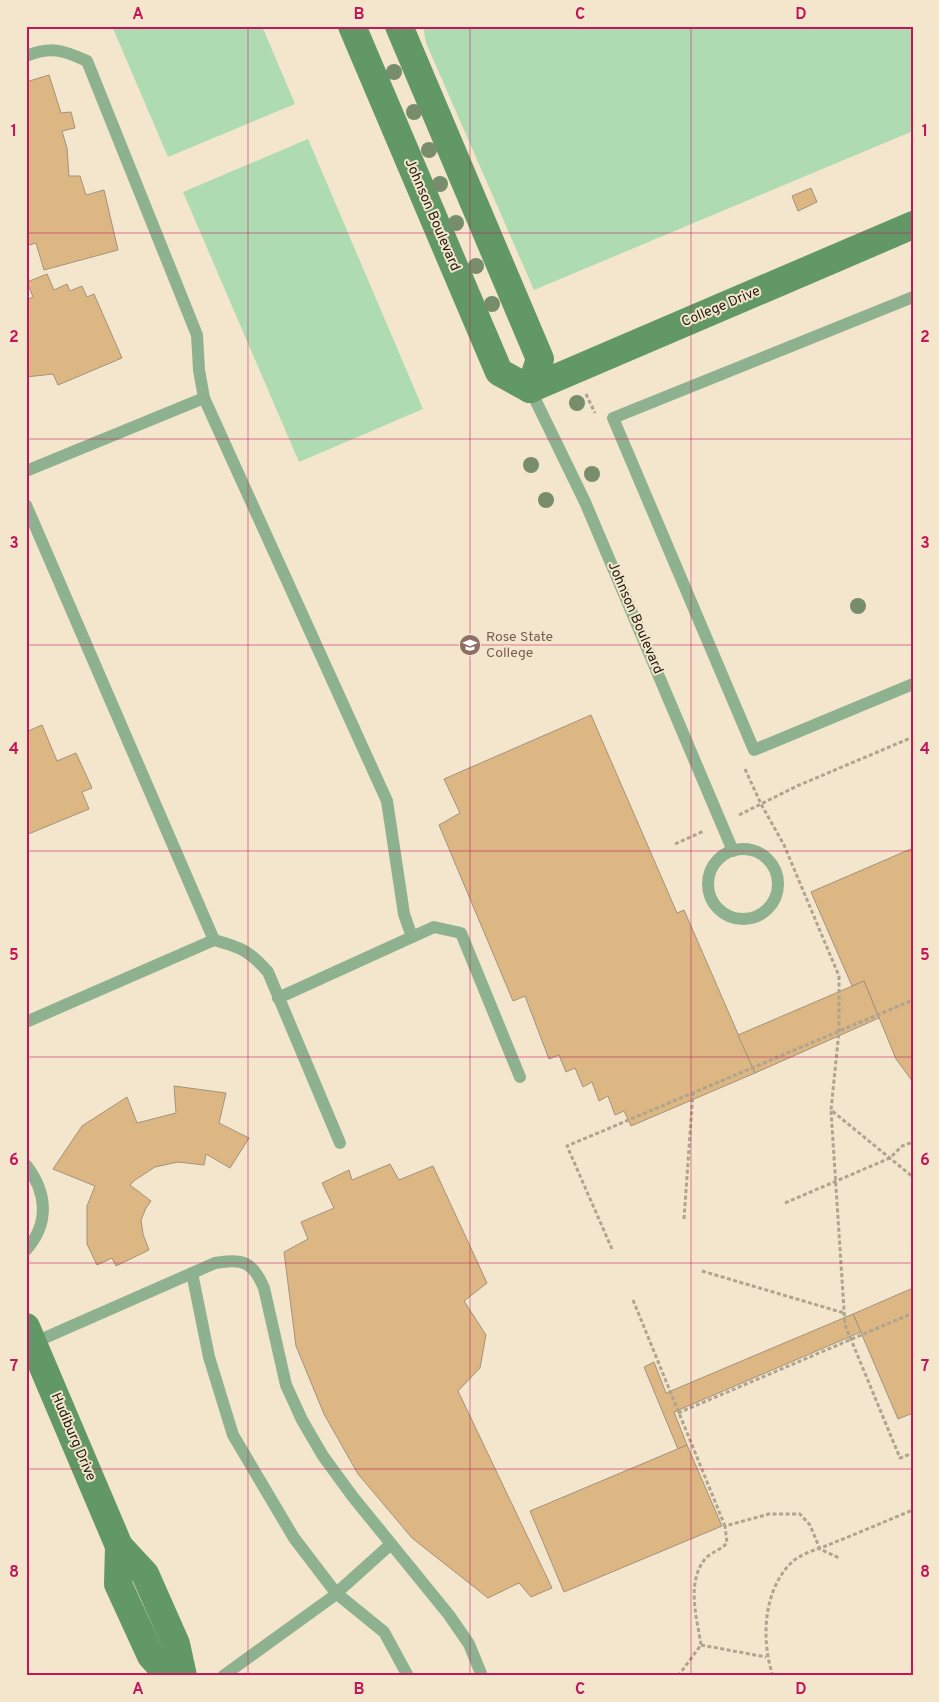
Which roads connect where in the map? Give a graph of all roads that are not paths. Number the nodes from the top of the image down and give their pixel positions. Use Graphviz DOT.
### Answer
graph roads {
  1 [pos="352,26"];
  2 [pos="399,26"];
  3 [pos="26,56"];
  4 [pos="913,224"];
  5 [pos="913,297"];
  6 [pos="530,389"];
  7 [pos="204,398"];
  8 [pos="26,471"];
  9 [pos="26,505"];
  10 [pos="913,684"];
  11 [pos="733,851"];
  12 [pos="412,937"];
  13 [pos="214,940"];
  14 [pos="278,998"];
  15 [pos="26,1022"];
  16 [pos="520,1077"];
  17 [pos="340,1143"];
  18 [pos="26,1165"];
  19 [pos="26,1250"];
  20 [pos="192,1273"];
  21 [pos="30,1335"];
  22 [pos="391,1544"];
  23 [pos="119,1546"];
  24 [pos="336,1593"];
  25 [pos="169,1676"];
  26 [pos="184,1676"];
  27 [pos="223,1676"];
  28 [pos="408,1676"];
  29 [pos="482,1676"];
  1 -- 6 [label="street, Johnson Boulevard"];
  2 -- 6 [label="street"];
  3 -- 7 [label="lane"];
  4 -- 6 [label="street, College Drive"];
  5 -- 10 [label="lane"];
  6 -- 11 [label="lane, Johnson Boulevard"];
  7 -- 8 [label="lane"];
  7 -- 12 [label="lane"];
  9 -- 13 [label="lane"];
  11 -- 11 [label="lane"];
  12 -- 14 [label="lane"];
  12 -- 16 [label="lane"];
  13 -- 14 [label="lane"];
  13 -- 15 [label="lane"];
  14 -- 17 [label="lane"];
  18 -- 19 [label="lane"];
  20 -- 21 [label="lane"];
  20 -- 22 [label="lane"];
  20 -- 24 [label="lane"];
  21 -- 23 [label="street, Hudiburg Drive"];
  22 -- 24 [label="lane"];
  22 -- 29 [label="lane"];
  23 -- 25 [label="street, Hudiburg Drive"];
  23 -- 26 [label="street, Hudiburg Drive"];
  24 -- 27 [label="lane"];
  24 -- 28 [label="lane"];
}
